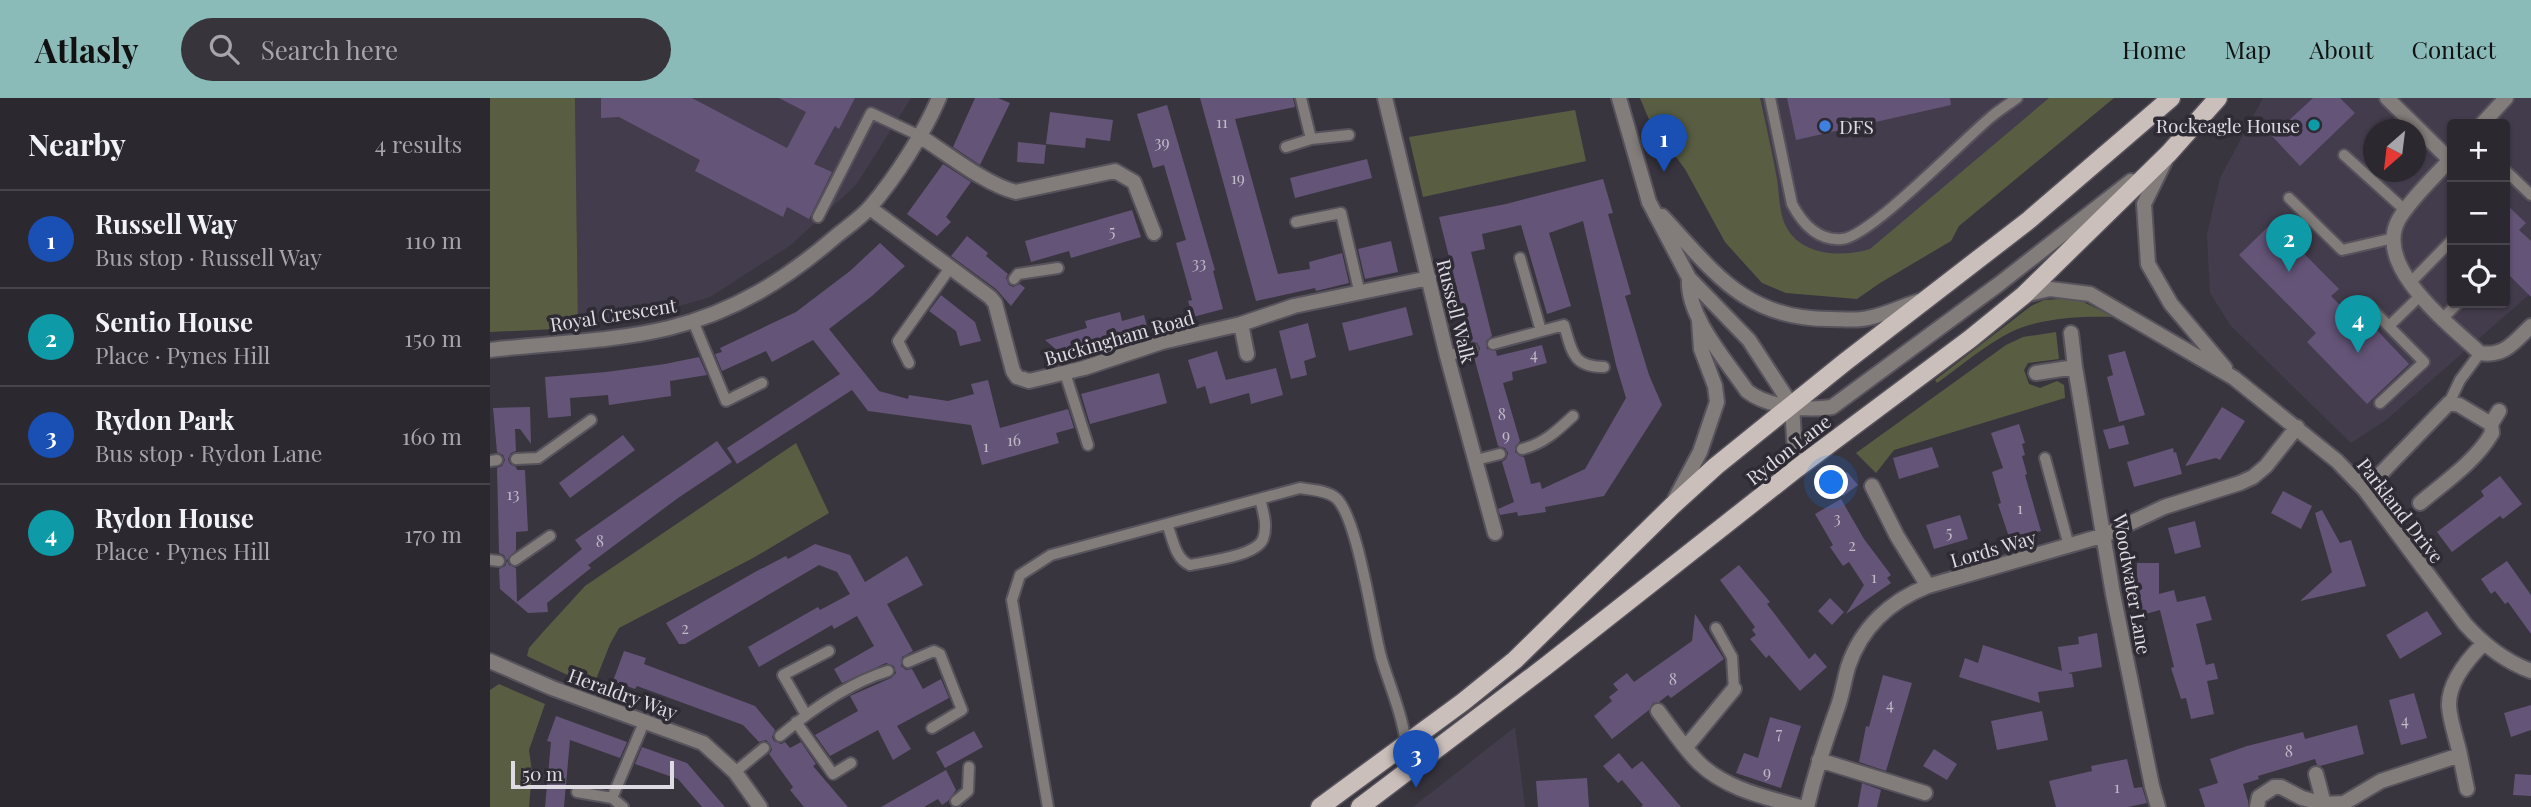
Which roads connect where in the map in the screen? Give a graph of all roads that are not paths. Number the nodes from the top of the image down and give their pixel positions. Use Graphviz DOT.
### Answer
graph roads {
  1 [pos="939,98"];
  2 [pos="1301,98"];
  3 [pos="1385,98"];
  4 [pos="1619,98"];
  5 [pos="1770,98"];
  6 [pos="2017,98"];
  7 [pos="2171,98"];
  8 [pos="2218,98"];
  9 [pos="2506,98"];
  10 [pos="2395,101"];
  11 [pos="2487,119"];
  12 [pos="918,135"];
  13 [pos="1349,135"];
  14 [pos="1311,139"];
  15 [pos="1286,148"];
  16 [pos="2169,153"];
  17 [pos="2344,155"];
  18 [pos="2447,155"];
  19 [pos="2447,164"];
  20 [pos="2510,175"];
  21 [pos="2531,195"];
  22 [pos="2289,198"];
  23 [pos="1649,202"];
  24 [pos="870,208"];
  25 [pos="2406,211"];
  26 [pos="818,217"];
  27 [pos="1296,222"];
  28 [pos="1154,233"];
  29 [pos="2394,238"];
  30 [pos="2447,245"];
  31 [pos="1520,258"];
  32 [pos="950,268"];
  33 [pos="1058,268"];
  34 [pos="1429,278"];
  35 [pos="1689,278"];
  36 [pos="1014,279"];
  37 [pos="2410,283"];
  38 [pos="1360,293"];
  39 [pos="2024,295"];
  40 [pos="2421,295"];
  41 [pos="1930,297"];
  42 [pos="2366,303"];
  43 [pos="2453,308"];
  44 [pos="2443,318"];
  45 [pos="693,321"];
  46 [pos="1699,321"];
  47 [pos="1241,324"];
  48 [pos="2390,325"];
  49 [pos="2531,326"];
  50 [pos="1541,331"];
  51 [pos="2071,333"];
  52 [pos="1493,344"];
  53 [pos="1472,349"];
  54 [pos="490,350"];
  55 [pos="2480,353"];
  56 [pos="1247,354"];
  57 [pos="1447,356"];
  58 [pos="909,363"];
  59 [pos="2075,366"];
  60 [pos="1604,367"];
  61 [pos="1065,373"];
  62 [pos="2036,373"];
  63 [pos="2234,378"];
  64 [pos="762,383"];
  65 [pos="2380,403"];
  66 [pos="2449,403"];
  67 [pos="1792,406"];
  68 [pos="2499,411"];
  69 [pos="1573,416"];
  70 [pos="592,420"];
  71 [pos="2491,424"];
  72 [pos="2297,427"];
  73 [pos="1088,445"];
  74 [pos="1522,449"];
  75 [pos="1500,454"];
  76 [pos="2045,458"];
  77 [pos="516,459"];
  78 [pos="1476,460"];
  79 [pos="1796,469"];
  80 [pos="1872,486"];
  81 [pos="2365,490"];
  82 [pos="1260,499"];
  83 [pos="2420,503"];
  84 [pos="1671,506"];
  85 [pos="1167,524"];
  86 [pos="1495,533"];
  87 [pos="2105,535"];
  88 [pos="550,536"];
  89 [pos="2069,545"];
  90 [pos="515,560"];
  91 [pos="1928,586"];
  92 [pos="1716,628"];
  93 [pos="2483,644"];
  94 [pos="829,651"];
  95 [pos="490,661"];
  96 [pos="908,662"];
  97 [pos="888,671"];
  98 [pos="2531,671"];
  99 [pos="1734,690"];
  100 [pos="1658,711"];
  101 [pos="806,715"];
  102 [pos="645,720"];
  103 [pos="796,722"];
  104 [pos="932,728"];
  105 [pos="780,736"];
  106 [pos="1406,744"];
  107 [pos="1686,747"];
  108 [pos="764,748"];
  109 [pos="2460,755"];
  110 [pos="1819,760"];
  111 [pos="851,763"];
  112 [pos="969,766"];
  113 [pos="735,772"];
  114 [pos="2316,774"];
  115 [pos="2468,789"];
  116 [pos="577,792"];
  117 [pos="1925,793"];
  118 [pos="611,798"];
  119 [pos="956,801"];
  120 [pos="2324,804"];
  121 [pos="623,807"];
  122 [pos="760,807"];
  123 [pos="1048,807"];
  124 [pos="1320,807"];
  125 [pos="1360,807"];
  126 [pos="1800,807"];
  127 [pos="1807,807"];
  128 [pos="2158,807"];
  129 [pos="2257,807"];
  1 -- 12 [label="street, Royal Crescent"];
  2 -- 14 [label="lane"];
  3 -- 34 [label="street, Russell Walk"];
  4 -- 23 [label="street"];
  5 -- 6 [label="lane"];
  7 -- 41 [label="main road, Rydon Lane"];
  8 -- 16 [label="main road, Rydon Lane"];
  9 -- 11 [label="street"];
  10 -- 18 [label="street"];
  12 -- 24 [label="street, Royal Crescent"];
  12 -- 26 [label="lane"];
  12 -- 28 [label="street"];
  13 -- 14 [label="lane"];
  14 -- 15 [label="lane"];
  16 -- 39 [label="main road, Rydon Lane"];
  16 -- 63 [label="street, Parkland Drive"];
  16 -- 67 [label="street"];
  17 -- 25 [label="lane"];
  19 -- 25 [label="street"];
  20 -- 21 [label="lane"];
  22 -- 29 [label="lane"];
  23 -- 35 [label="street"];
  23 -- 41 [label="street"];
  24 -- 32 [label="street, Buckingham Road"];
  24 -- 45 [label="street, Royal Crescent"];
  25 -- 29 [label="street"];
  27 -- 38 [label="lane"];
  29 -- 37 [label="street"];
  30 -- 37 [label="lane"];
  31 -- 50 [label="lane"];
  32 -- 58 [label="lane"];
  32 -- 61 [label="street, Buckingham Road"];
  33 -- 36 [label="lane"];
  34 -- 38 [label="street, Buckingham Road"];
  34 -- 57 [label="street, Russell Walk"];
  35 -- 46 [label="street"];
  35 -- 67 [label="street"];
  37 -- 40 [label="street"];
  38 -- 47 [label="street, Buckingham Road"];
  39 -- 63 [label="street, Parkland Drive"];
  39 -- 79 [label="main road, Rydon Lane"];
  40 -- 44 [label="street"];
  40 -- 48 [label="lane"];
  41 -- 67 [label="main road, Rydon Lane"];
  42 -- 48 [label="lane"];
  43 -- 44 [label="lane"];
  44 -- 55 [label="street"];
  45 -- 54 [label="street, Royal Crescent"];
  45 -- 64 [label="lane"];
  46 -- 67 [label="street"];
  46 -- 84 [label="street"];
  47 -- 56 [label="street"];
  47 -- 61 [label="street, Buckingham Road"];
  48 -- 65 [label="lane"];
  49 -- 55 [label="street"];
  50 -- 52 [label="lane"];
  50 -- 60 [label="lane"];
  51 -- 59 [label="street, Woodwater Lane"];
  53 -- 57 [label="lane"];
  55 -- 66 [label="lane"];
  57 -- 78 [label="street, Russell Walk"];
  59 -- 62 [label="street"];
  59 -- 87 [label="street, Woodwater Lane"];
  61 -- 73 [label="lane"];
  63 -- 72 [label="street, Parkland Drive"];
  66 -- 71 [label="street"];
  66 -- 81 [label="street"];
  67 -- 79 [label="street"];
  67 -- 84 [label="main road, Rydon Lane"];
  68 -- 71 [label="street"];
  69 -- 74 [label="lane"];
  70 -- 77 [label="lane"];
  71 -- 83 [label="street"];
  72 -- 81 [label="street, Parkland Drive"];
  72 -- 87 [label="street, Lords Way"];
  75 -- 78 [label="lane"];
  76 -- 89 [label="lane"];
  78 -- 86 [label="street, Russell Walk"];
  79 -- 125 [label="main road, Rydon Lane"];
  80 -- 91 [label="street"];
  81 -- 93 [label="street, Parkland Drive"];
  82 -- 85 [label="lane"];
  82 -- 85 [label="lane"];
  82 -- 106 [label="lane"];
  84 -- 106 [label="main road, Rydon Lane"];
  85 -- 123 [label="lane"];
  87 -- 89 [label="street, Lords Way"];
  87 -- 128 [label="street, Woodwater Lane"];
  88 -- 90 [label="lane"];
  89 -- 91 [label="street, Lords Way"];
  91 -- 110 [label="street, Lords Way"];
  92 -- 99 [label="lane"];
  93 -- 98 [label="street, Parkland Drive"];
  93 -- 109 [label="street"];
  94 -- 101 [label="lane"];
  95 -- 102 [label="street, Heraldry Way"];
  96 -- 104 [label="lane"];
  97 -- 101 [label="lane"];
  99 -- 107 [label="street"];
  100 -- 107 [label="street"];
  101 -- 103 [label="lane"];
  102 -- 113 [label="street, Heraldry Way"];
  102 -- 118 [label="lane"];
  103 -- 105 [label="lane"];
  103 -- 111 [label="lane"];
  106 -- 124 [label="main road, Rydon Lane"];
  107 -- 126 [label="street"];
  108 -- 113 [label="lane"];
  109 -- 115 [label="street"];
  109 -- 120 [label="street"];
  110 -- 117 [label="street"];
  110 -- 127 [label="street, Lords Way"];
  112 -- 119 [label="lane"];
  113 -- 122 [label="street, Heraldry Way"];
  114 -- 120 [label="street"];
  116 -- 118 [label="lane"];
  118 -- 121 [label="lane"];
  120 -- 129 [label="street"];
}
